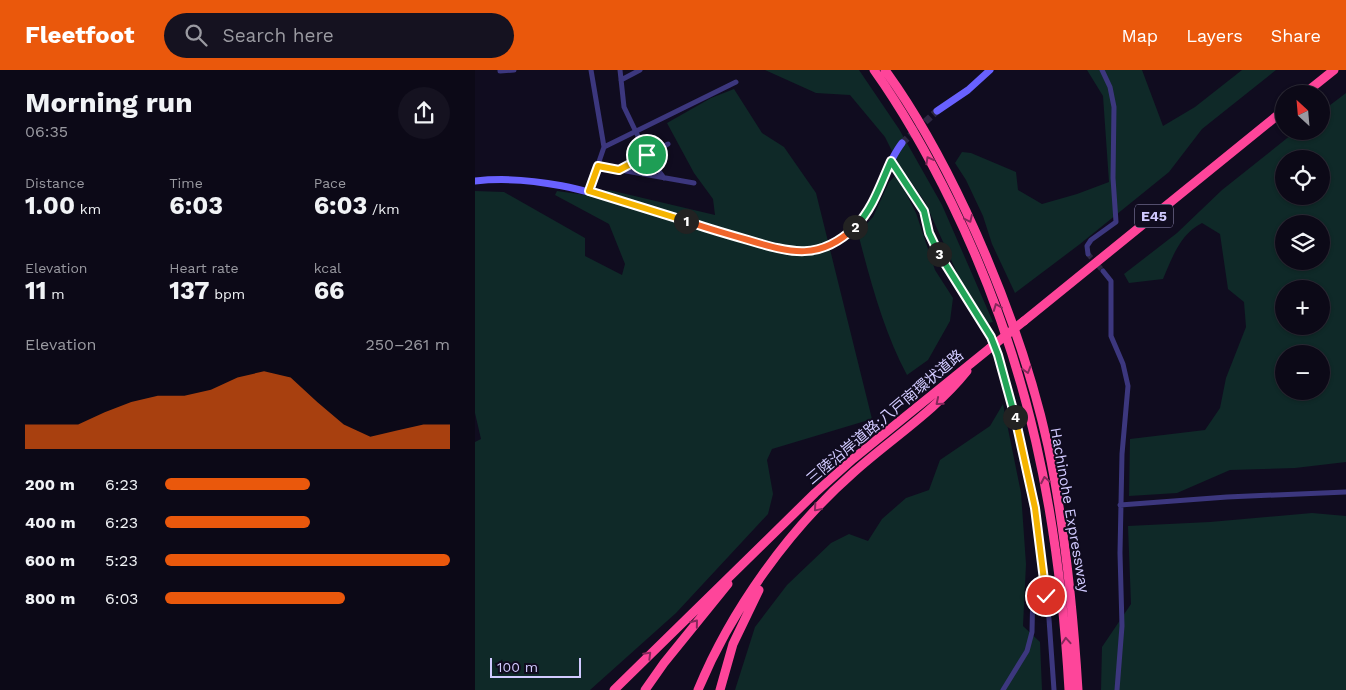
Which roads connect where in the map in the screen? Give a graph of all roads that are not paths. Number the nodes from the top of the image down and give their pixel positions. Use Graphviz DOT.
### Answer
graph roads {
  1 [pos="500,70"];
  2 [pos="514,70"];
  3 [pos="591,70"];
  4 [pos="620,70"];
  5 [pos="640,70"];
  6 [pos="873,70"];
  7 [pos="885,70"];
  8 [pos="990,70"];
  9 [pos="1102,70"];
  10 [pos="1334,70"];
  11 [pos="621,80"];
  12 [pos="736,82"];
  13 [pos="1315,85"];
  14 [pos="937,111"];
  15 [pos="1275,117"];
  16 [pos="636,132"];
  17 [pos="902,143"];
  18 [pos="668,144"];
  19 [pos="604,147"];
  20 [pos="647,155"];
  21 [pos="891,161"];
  22 [pos="598,166"];
  23 [pos="619,170"];
  24 [pos="664,178"];
  25 [pos="475,181"];
  26 [pos="694,183"];
  27 [pos="589,191"];
  28 [pos="1089,254"];
  29 [pos="1103,271"];
  30 [pos="987,351"];
  31 [pos="1346,492"];
  32 [pos="1120,505"];
  33 [pos="783,524"];
  34 [pos="789,541"];
  35 [pos="1044,580"];
  36 [pos="614,690"];
  37 [pos="645,690"];
  38 [pos="698,690"];
  39 [pos="720,690"];
  40 [pos="1003,690"];
  41 [pos="1054,690"];
  42 [pos="1069,690"];
  43 [pos="1078,690"];
  44 [pos="1117,690"];
  1 -- 2 [label="street"];
  3 -- 19 [label="street"];
  4 -- 11 [label="street"];
  5 -- 11 [label="street"];
  42 -- 6 [label="highway, Hachinohe Expressway, one-way"];
  7 -- 43 [label="highway, Hachinohe Expressway, one-way"];
  8 -- 14 [label="street"];
  9 -- 28 [label="street"];
  10 -- 13 [label="highway"];
  11 -- 16 [label="street"];
  12 -- 16 [label="street"];
  15 -- 30 [label="highway, E45, bridge"];
  16 -- 19 [label="street"];
  16 -- 20 [label="street"];
  17 -- 21 [label="street"];
  18 -- 20 [label="street"];
  19 -- 22 [label="street"];
  20 -- 23 [label="street"];
  20 -- 24 [label="street"];
  21 -- 27 [label="street"];
  21 -- 35 [label="street"];
  22 -- 23 [label="street"];
  22 -- 27 [label="street"];
  23 -- 24 [label="street"];
  24 -- 26 [label="street"];
  25 -- 27 [label="street"];
  29 -- 32 [label="street"];
  30 -- 33 [label="highway, 三陸沿岸道路;八戸南環状道路 / E45"];
  30 -- 34 [label="highway, 三陸沿岸道路;八戸南環状道路 / E45, one-way"];
  31 -- 32 [label="street"];
  32 -- 44 [label="street"];
  36 -- 33 [label="highway, one-way"];
  37 -- 33 [label="highway, one-way"];
  34 -- 38 [label="highway"];
  34 -- 39 [label="highway"];
  35 -- 40 [label="street"];
  35 -- 41 [label="street"];
}
